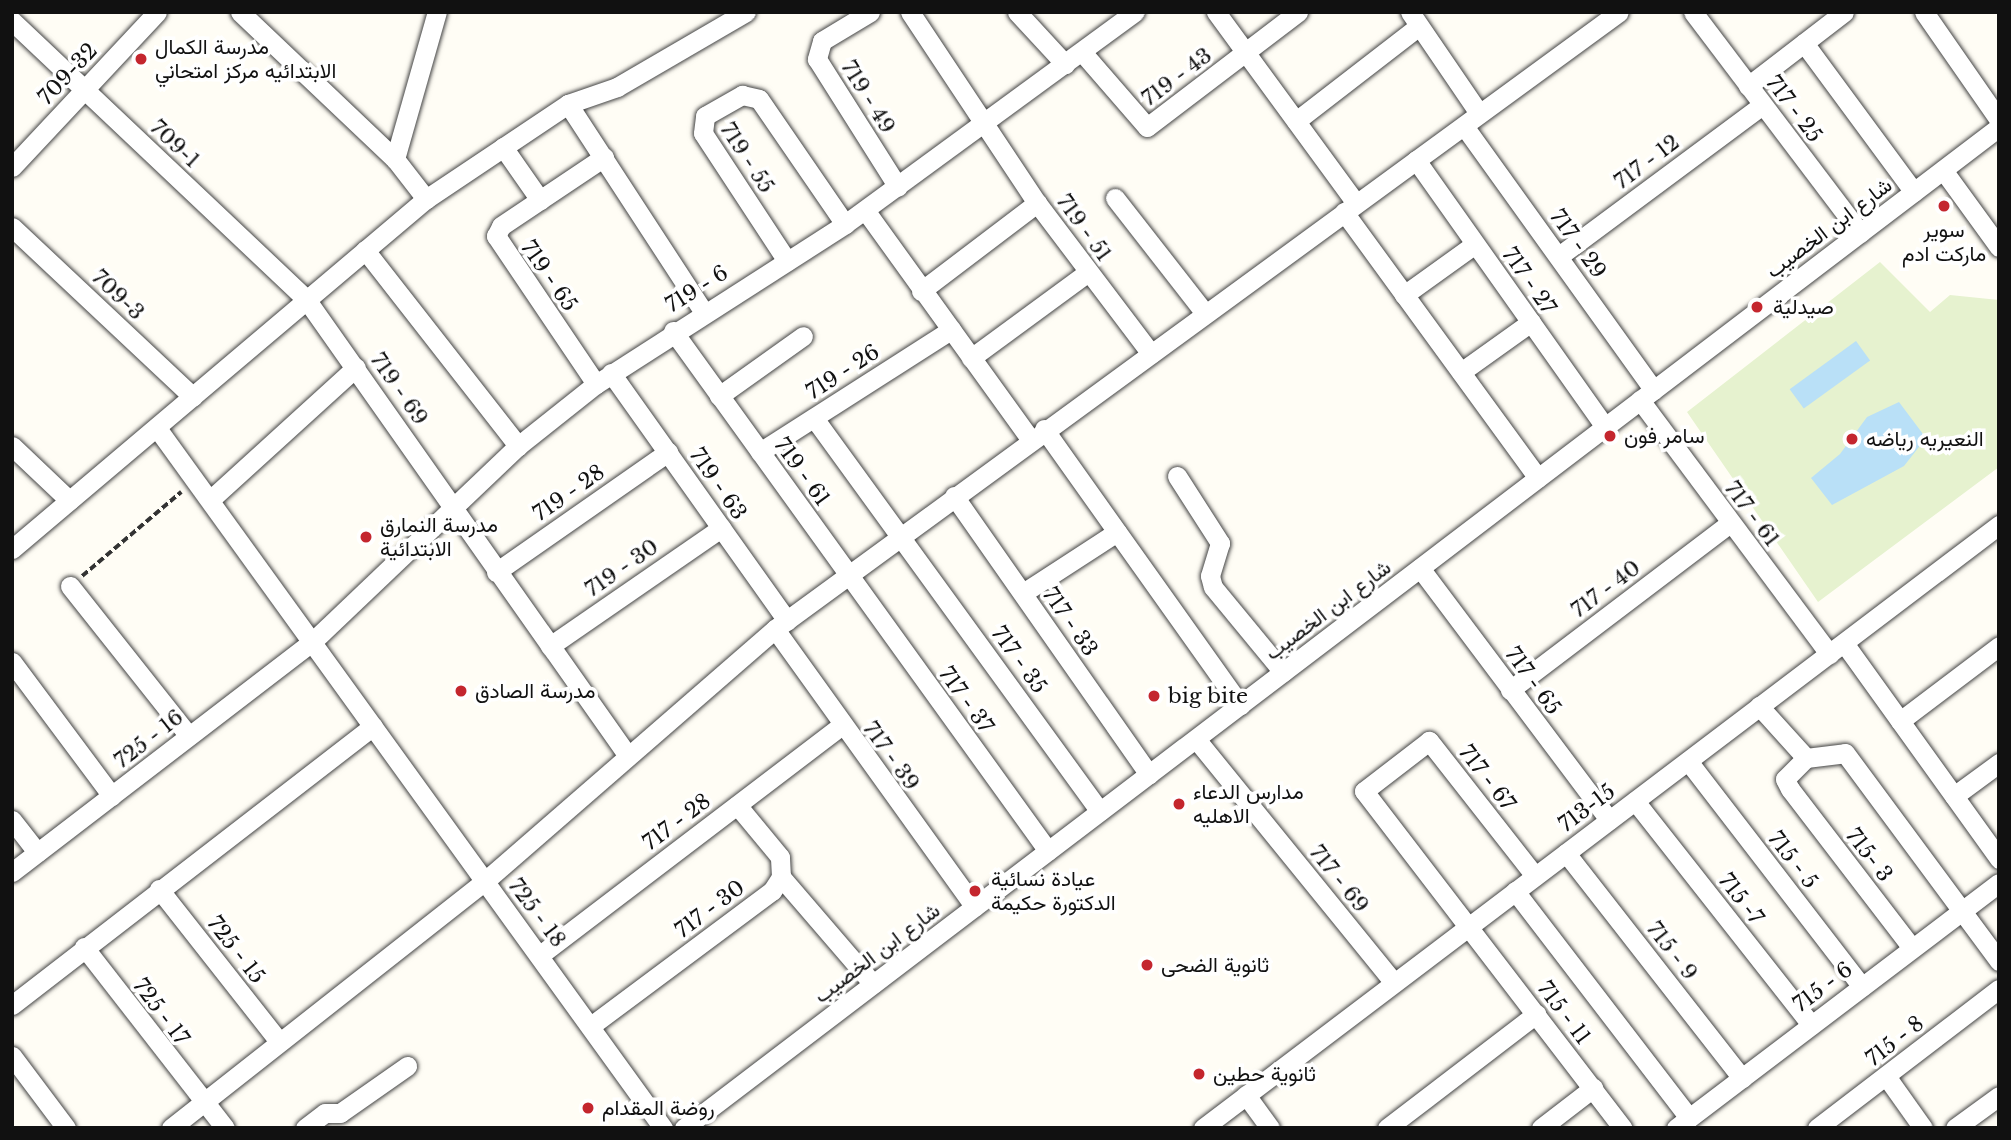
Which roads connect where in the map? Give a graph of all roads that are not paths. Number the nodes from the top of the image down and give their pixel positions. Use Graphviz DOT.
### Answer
graph roads {
  1 [pos="157,12"];
  2 [pos="240,12"];
  3 [pos="268,12"];
  4 [pos="437,12"];
  5 [pos="746,12"];
  6 [pos="870,12"];
  7 [pos="911,12"];
  8 [pos="1017,12"];
  9 [pos="1135,12"];
  10 [pos="1216,12"];
  11 [pos="1298,12"];
  12 [pos="1619,12"];
  13 [pos="1693,12"];
  14 [pos="1844,12"];
  15 [pos="1924,12"];
  16 [pos="1414,19"];
  17 [pos="12,22"];
  18 [pos="262,33"];
  19 [pos="1804,43"];
  20 [pos="1082,52"];
  21 [pos="1247,52"];
  22 [pos="1065,64"];
  23 [pos="1748,86"];
  24 [pos="85,90"];
  25 [pos="568,104"];
  26 [pos="1762,105"];
  27 [pos="1472,119"];
  28 [pos="1999,120"];
  29 [pos="1296,121"];
  30 [pos="985,126"];
  31 [pos="1999,127"];
  32 [pos="503,147"];
  33 [pos="604,157"];
  34 [pos="395,159"];
  35 [pos="1416,160"];
  36 [pos="12,167"];
  37 [pos="1943,170"];
  38 [pos="898,187"];
  39 [pos="1914,192"];
  40 [pos="1115,198"];
  41 [pos="426,199"];
  42 [pos="540,201"];
  43 [pos="1037,203"];
  44 [pos="1350,207"];
  45 [pos="865,210"];
  46 [pos="845,224"];
  47 [pos="12,227"];
  48 [pos="1860,233"];
  49 [pos="1475,244"];
  50 [pos="1999,247"];
  51 [pos="365,250"];
  52 [pos="1559,256"];
  53 [pos="787,261"];
  54 [pos="1088,272"];
  55 [pos="922,291"];
  56 [pos="1404,295"];
  57 [pos="306,299"];
  58 [pos="703,311"];
  59 [pos="1205,313"];
  60 [pos="1531,322"];
  61 [pos="951,330"];
  62 [pos="673,331"];
  63 [pos="803,335"];
  64 [pos="1151,354"];
  65 [pos="971,358"];
  66 [pos="356,366"];
  67 [pos="1461,372"];
  68 [pos="604,378"];
  69 [pos="1647,395"];
  70 [pos="719,396"];
  71 [pos="193,397"];
  72 [pos="814,418"];
  73 [pos="1605,427"];
  74 [pos="157,428"];
  75 [pos="1037,434"];
  76 [pos="12,446"];
  77 [pos="518,446"];
  78 [pos="668,452"];
  79 [pos="760,452"];
  80 [pos="1177,476"];
  81 [pos="1538,478"];
  82 [pos="954,496"];
  83 [pos="69,500"];
  84 [pos="210,500"];
  85 [pos="452,506"];
  86 [pos="1729,524"];
  87 [pos="1999,525"];
  88 [pos="720,528"];
  89 [pos="1117,531"];
  90 [pos="901,536"];
  91 [pos="12,549"];
  92 [pos="1420,568"];
  93 [pos="496,572"];
  94 [pos="847,575"];
  95 [pos="70,586"];
  96 [pos="1023,593"];
  97 [pos="781,625"];
  98 [pos="313,641"];
  99 [pos="550,646"];
  100 [pos="1999,646"];
  101 [pos="1836,648"];
  102 [pos="12,662"];
  103 [pos="1283,672"];
  104 [pos="1510,690"];
  105 [pos="1240,705"];
  106 [pos="1759,706"];
  107 [pos="1900,721"];
  108 [pos="373,726"];
  109 [pos="841,726"];
  110 [pos="189,736"];
  111 [pos="1196,739"];
  112 [pos="628,756"];
  113 [pos="1806,758"];
  114 [pos="1688,761"];
  115 [pos="1999,763"];
  116 [pos="1149,774"];
  117 [pos="112,796"];
  118 [pos="1954,796"];
  119 [pos="1635,801"];
  120 [pos="737,805"];
  121 [pos="1100,811"];
  122 [pos="12,820"];
  123 [pos="1609,820"];
  124 [pos="1048,851"];
  125 [pos="37,852"];
  126 [pos="1566,853"];
  127 [pos="1999,859"];
  128 [pos="12,872"];
  129 [pos="1535,876"];
  130 [pos="781,877"];
  131 [pos="485,881"];
  132 [pos="1999,883"];
  133 [pos="159,889"];
  134 [pos="1515,891"];
  135 [pos="975,907"];
  136 [pos="1963,911"];
  137 [pos="1469,926"];
  138 [pos="84,947"];
  139 [pos="1912,948"];
  140 [pos="540,955"];
  141 [pos="1999,961"];
  142 [pos="1394,983"];
  143 [pos="873,984"];
  144 [pos="1862,987"];
  145 [pos="1999,989"];
  146 [pos="12,1005"];
  147 [pos="1536,1014"];
  148 [pos="592,1025"];
  149 [pos="1811,1025"];
  150 [pos="278,1040"];
  151 [pos="12,1056"];
  152 [pos="407,1066"];
  153 [pos="1886,1076"];
  154 [pos="1742,1077"];
  155 [pos="1593,1088"];
  156 [pos="1246,1095"];
  157 [pos="1999,1096"];
  158 [pos="202,1105"];
  159 [pos="346,1120"];
  160 [pos="1683,1123"];
  161 [pos="66,1128"];
  162 [pos="171,1128"];
  163 [pos="225,1128"];
  164 [pos="305,1128"];
  165 [pos="663,1128"];
  166 [pos="684,1128"];
  167 [pos="1203,1128"];
  168 [pos="1269,1128"];
  169 [pos="1387,1128"];
  170 [pos="1541,1128"];
  171 [pos="1623,1128"];
  172 [pos="1818,1128"];
  173 [pos="1923,1128"];
  174 [pos="1955,1128"];
  1 -- 24 [label="street, 709-32"];
  2 -- 18 [label="street"];
  3 -- 18 [label="street"];
  4 -- 34 [label="street"];
  5 -- 25 [label="street"];
  6 -- 38 [label="street, 719 - 49"];
  7 -- 30 [label="street"];
  8 -- 22 [label="street"];
  9 -- 20 [label="street, 719 - 6"];
  10 -- 21 [label="street"];
  11 -- 21 [label="street"];
  12 -- 27 [label="street"];
  13 -- 23 [label="street, 717 - 25"];
  14 -- 19 [label="street"];
  15 -- 28 [label="street"];
  16 -- 27 [label="street, 717 - 29"];
  16 -- 29 [label="street"];
  17 -- 24 [label="street, 709-1"];
  18 -- 34 [label="street"];
  19 -- 23 [label="street"];
  19 -- 39 [label="street"];
  20 -- 21 [label="street, 719 - 43"];
  20 -- 22 [label="street, 719 - 6"];
  21 -- 29 [label="street"];
  22 -- 30 [label="street, 719 - 6"];
  23 -- 26 [label="street, 717 - 25"];
  24 -- 36 [label="street, 709-32"];
  24 -- 57 [label="street, 709-1"];
  25 -- 32 [label="street"];
  25 -- 33 [label="street"];
  26 -- 48 [label="street, 717 - 25"];
  26 -- 52 [label="street, 717 - 12"];
  27 -- 35 [label="street"];
  27 -- 52 [label="street, 717 - 29"];
  29 -- 44 [label="street"];
  30 -- 38 [label="street, 719 - 6"];
  30 -- 43 [label="street, 719 - 51"];
  31 -- 37 [label="street, شارع ابن الخصيب"];
  32 -- 41 [label="street"];
  32 -- 42 [label="street"];
  33 -- 42 [label="street, 719 - 65"];
  33 -- 58 [label="street"];
  34 -- 41 [label="street"];
  35 -- 44 [label="street"];
  35 -- 49 [label="street, 717 - 27"];
  37 -- 39 [label="street, شارع ابن الخصيب"];
  37 -- 50 [label="street"];
  38 -- 45 [label="street, 719 - 6"];
  39 -- 48 [label="street, شارع ابن الخصيب"];
  40 -- 59 [label="street"];
  41 -- 51 [label="street"];
  42 -- 68 [label="street, 719 - 65"];
  43 -- 54 [label="street, 719 - 51"];
  43 -- 55 [label="street"];
  44 -- 56 [label="street"];
  44 -- 59 [label="street"];
  45 -- 46 [label="street, 719 - 6"];
  45 -- 55 [label="street"];
  46 -- 53 [label="street, 719 - 6"];
  46 -- 53 [label="street, 719 - 55"];
  47 -- 71 [label="street, 709-3"];
  48 -- 69 [label="street, شارع ابن الخصيب"];
  49 -- 56 [label="street"];
  49 -- 60 [label="street, 717 - 27"];
  51 -- 57 [label="street"];
  51 -- 77 [label="street"];
  52 -- 69 [label="street, 717 - 29"];
  53 -- 58 [label="street, 719 - 6"];
  54 -- 64 [label="street, 719 - 51"];
  54 -- 65 [label="street"];
  55 -- 61 [label="street"];
  56 -- 67 [label="street"];
  57 -- 66 [label="street, 719 - 69"];
  57 -- 71 [label="street"];
  58 -- 62 [label="street, 719 - 6"];
  59 -- 64 [label="street"];
  60 -- 67 [label="street"];
  60 -- 73 [label="street, 717 - 27"];
  61 -- 65 [label="street"];
  61 -- 72 [label="street, 719 - 26"];
  62 -- 68 [label="street, 719 - 6"];
  62 -- 70 [label="street, 719 - 61"];
  63 -- 70 [label="street"];
  64 -- 75 [label="street"];
  65 -- 75 [label="street"];
  66 -- 84 [label="street"];
  66 -- 85 [label="street, 719 - 69"];
  67 -- 81 [label="street"];
  68 -- 77 [label="street, 719 - 6"];
  68 -- 78 [label="street, 719 - 63"];
  69 -- 73 [label="street, شارع ابن الخصيب"];
  69 -- 86 [label="street, 717 - 61"];
  70 -- 79 [label="street, 719 - 61"];
  71 -- 74 [label="street"];
  72 -- 79 [label="street, 719 - 26"];
  72 -- 90 [label="street, 717 - 35"];
  73 -- 81 [label="street, شارع ابن الخصيب"];
  74 -- 83 [label="street"];
  74 -- 84 [label="street, 725 - 18"];
  75 -- 82 [label="street"];
  75 -- 89 [label="street"];
  76 -- 83 [label="street"];
  77 -- 85 [label="street, 719 - 6"];
  78 -- 88 [label="street, 719 - 63"];
  78 -- 93 [label="street, 719 - 28"];
  79 -- 94 [label="street, 719 - 61"];
  80 -- 103 [label="street"];
  81 -- 92 [label="street, شارع ابن الخصيب"];
  82 -- 90 [label="street"];
  82 -- 96 [label="street, 717 - 33"];
  83 -- 91 [label="street"];
  84 -- 98 [label="street, 725 - 18"];
  85 -- 93 [label="street, 719 - 69"];
  85 -- 98 [label="street, 719 - 6"];
  86 -- 101 [label="street, 717 - 61"];
  86 -- 104 [label="street, 717 - 40"];
  87 -- 101 [label="street, 713-15"];
  88 -- 97 [label="street, 719 - 63"];
  88 -- 99 [label="street, 719 - 30"];
  89 -- 96 [label="street"];
  89 -- 105 [label="street"];
  90 -- 94 [label="street"];
  90 -- 121 [label="street, 717 - 35"];
  92 -- 103 [label="street, شارع ابن الخصيب"];
  92 -- 104 [label="street, 717 - 65"];
  93 -- 99 [label="street, 719 - 69"];
  94 -- 97 [label="street"];
  94 -- 124 [label="street, 717 - 37"];
  95 -- 110 [label="street"];
  96 -- 116 [label="street, 717 - 33"];
  97 -- 109 [label="street, 717 - 39"];
  97 -- 112 [label="street"];
  98 -- 108 [label="street, 725 - 18"];
  98 -- 110 [label="street, 725 - 16"];
  99 -- 112 [label="street, 719 - 69"];
  100 -- 107 [label="street"];
  101 -- 106 [label="street, 713-15"];
  101 -- 107 [label="street, 717 - 61"];
  102 -- 117 [label="street"];
  103 -- 105 [label="street, شارع ابن الخصيب"];
  104 -- 123 [label="street, 717 - 65"];
  105 -- 111 [label="street, شارع ابن الخصيب"];
  106 -- 113 [label="street"];
  106 -- 114 [label="street, 713-15"];
  107 -- 118 [label="street, 717 - 61"];
  108 -- 131 [label="street, 725 - 18"];
  108 -- 133 [label="street"];
  109 -- 120 [label="street, 717 - 28"];
  109 -- 135 [label="street, 717 - 39"];
  110 -- 117 [label="street, 725 - 16"];
  111 -- 116 [label="street, شارع ابن الخصيب"];
  111 -- 142 [label="street, 717 - 69"];
  112 -- 131 [label="street"];
  113 -- 136 [label="street"];
  113 -- 139 [label="street, 715- 3"];
  114 -- 119 [label="street, 713-15"];
  114 -- 144 [label="street, 715 - 5"];
  115 -- 118 [label="street"];
  116 -- 121 [label="street, شارع ابن الخصيب"];
  117 -- 125 [label="street, 725 - 16"];
  118 -- 127 [label="street, 717 - 61"];
  119 -- 123 [label="street, 713-15"];
  119 -- 149 [label="street, 715 -7"];
  120 -- 130 [label="street"];
  120 -- 140 [label="street, 717 - 28"];
  121 -- 124 [label="street, شارع ابن الخصيب"];
  122 -- 125 [label="street"];
  123 -- 126 [label="street, 713-15"];
  124 -- 135 [label="street, شارع ابن الخصيب"];
  125 -- 128 [label="street, 725 - 16"];
  126 -- 129 [label="street, 713-15"];
  126 -- 154 [label="street, 715 - 9"];
  129 -- 134 [label="street, 713-15"];
  129 -- 137 [label="street, 717 - 67"];
  130 -- 143 [label="street"];
  130 -- 148 [label="street, 717 - 30"];
  131 -- 140 [label="street, 725 - 18"];
  131 -- 150 [label="street"];
  132 -- 136 [label="street, 715 - 6"];
  133 -- 138 [label="street"];
  133 -- 150 [label="street, 725 - 15"];
  134 -- 137 [label="street, 713-15"];
  134 -- 160 [label="street"];
  135 -- 143 [label="street, شارع ابن الخصيب"];
  136 -- 139 [label="street, 715 - 6"];
  136 -- 141 [label="street"];
  137 -- 142 [label="street, 713-15"];
  137 -- 147 [label="street, 715 - 11"];
  138 -- 146 [label="street"];
  138 -- 158 [label="street, 725 - 17"];
  139 -- 144 [label="street, 715 - 6"];
  140 -- 148 [label="street, 725 - 18"];
  142 -- 156 [label="street, 713-15"];
  143 -- 166 [label="street, شارع ابن الخصيب"];
  144 -- 149 [label="street, 715 - 6"];
  145 -- 153 [label="street, 715 - 8"];
  147 -- 155 [label="street, 715 - 11"];
  147 -- 169 [label="street"];
  148 -- 165 [label="street, 725 - 18"];
  149 -- 154 [label="street, 715 - 6"];
  150 -- 158 [label="street"];
  151 -- 161 [label="street"];
  152 -- 159 [label="street"];
  153 -- 172 [label="street, 715 - 8"];
  153 -- 173 [label="street"];
  154 -- 160 [label="street, 715 - 6"];
  155 -- 170 [label="street"];
  155 -- 171 [label="street, 715 - 11"];
  156 -- 167 [label="street, 713-15"];
  156 -- 168 [label="street"];
  157 -- 174 [label="street"];
  158 -- 162 [label="street"];
  158 -- 163 [label="street, 725 - 17"];
  159 -- 164 [label="street"];
}
